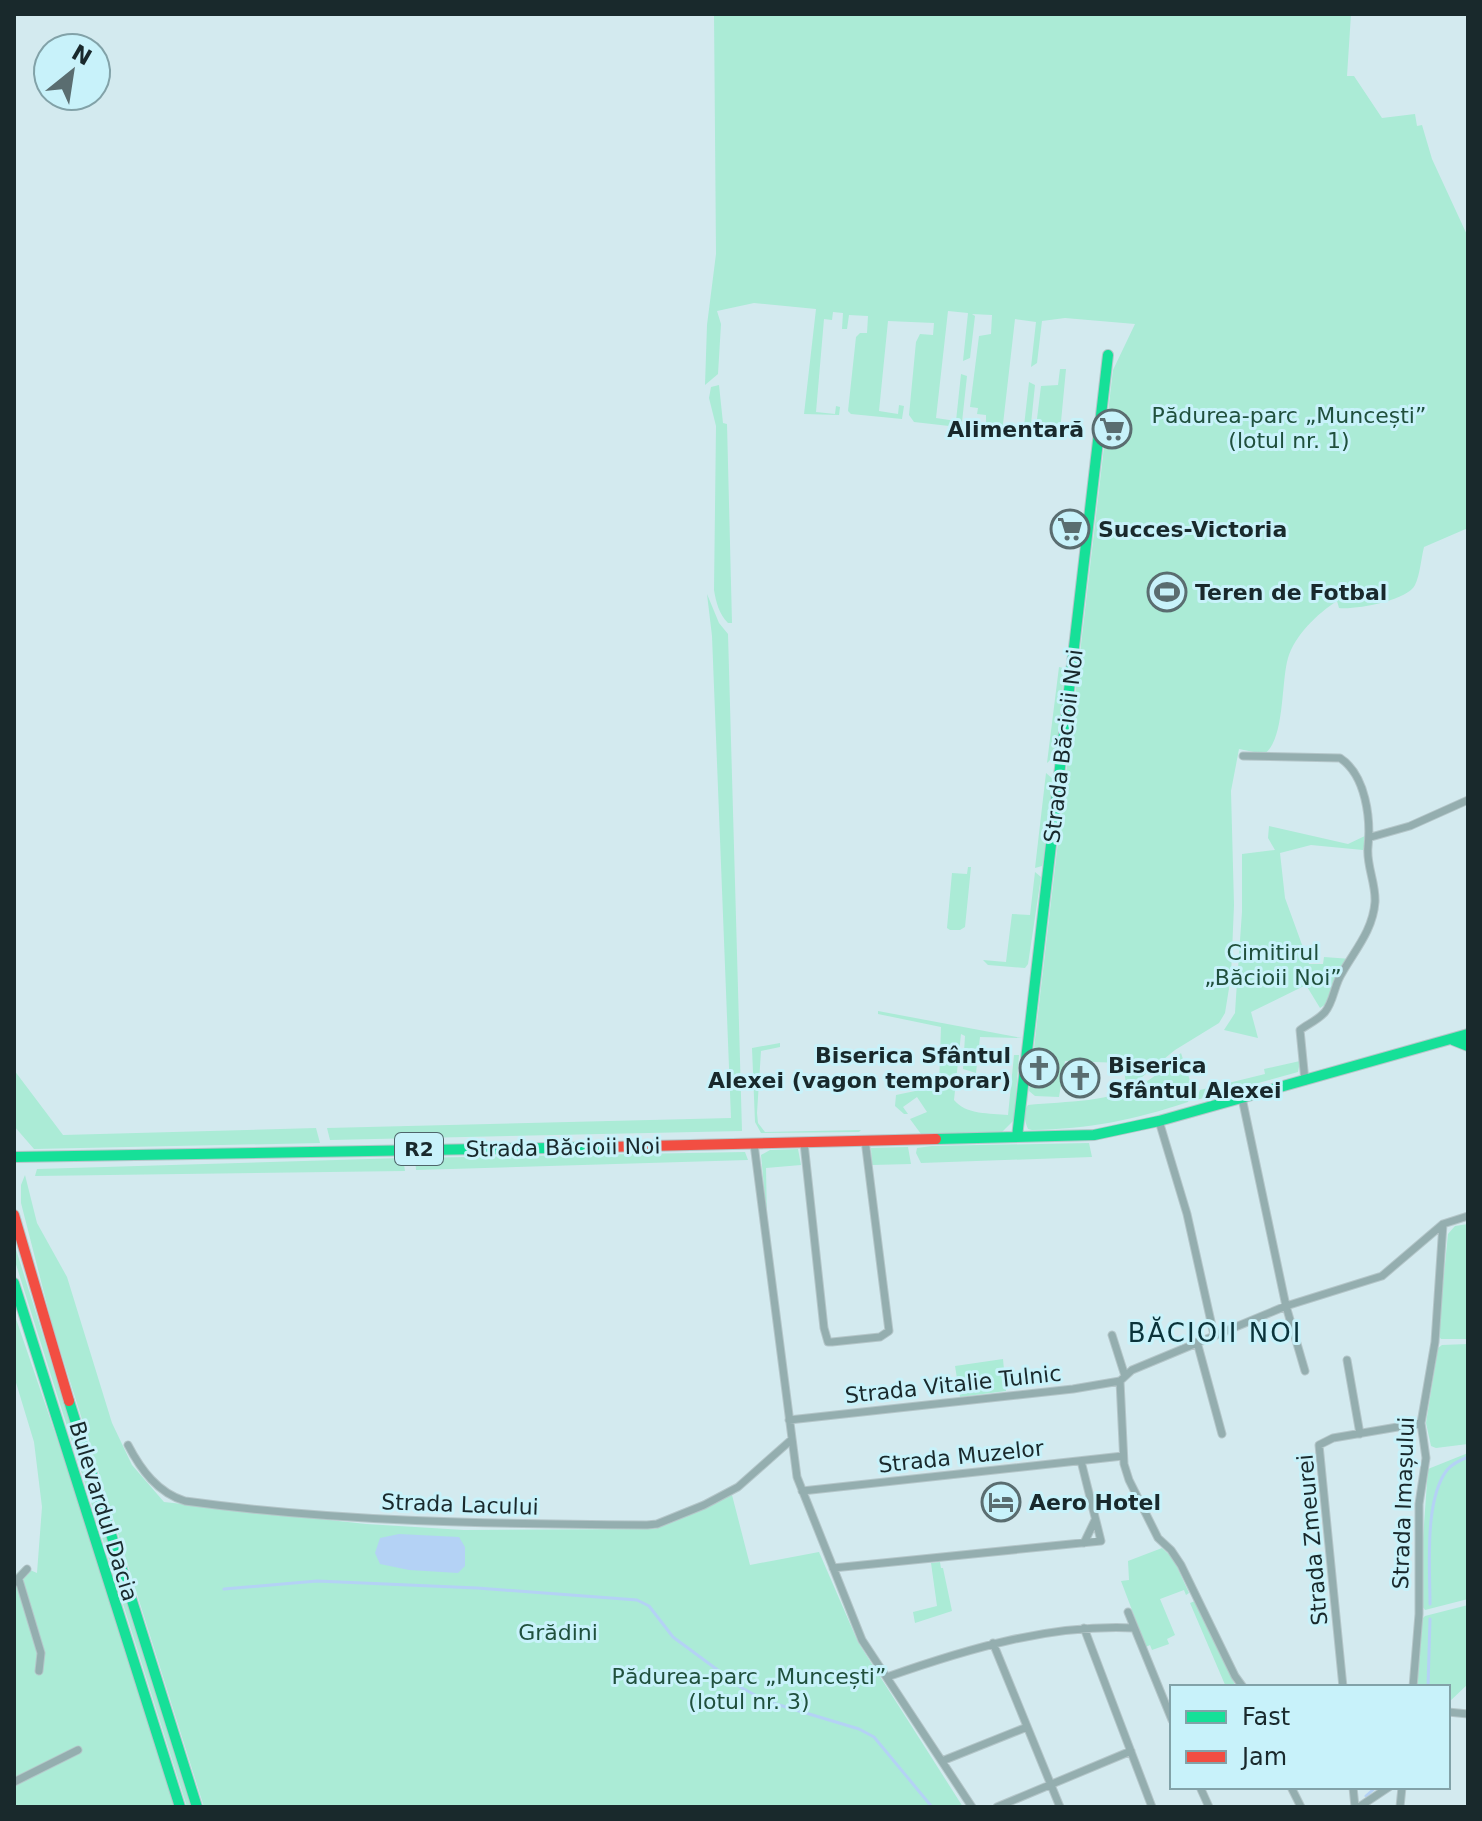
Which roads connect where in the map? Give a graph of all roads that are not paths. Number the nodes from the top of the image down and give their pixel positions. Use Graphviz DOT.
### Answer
graph roads {
  1 [pos="1108,355"];
  2 [pos="1243,756"];
  3 [pos="1468,800"];
  4 [pos="1371,837"];
  5 [pos="1468,1034"];
  6 [pos="1453,1040"];
  7 [pos="1468,1046"];
  8 [pos="1305,1081"];
  9 [pos="1242,1098"];
  10 [pos="1159,1121"];
  11 [pos="1017,1137"];
  12 [pos="865,1140"];
  13 [pos="804,1143"];
  14 [pos="754,1144"];
  15 [pos="14,1157"];
  16 [pos="14,1215"];
  17 [pos="1468,1216"];
  18 [pos="1443,1224"];
  19 [pos="14,1283"];
  20 [pos="1286,1306"];
  21 [pos="1112,1335"];
  22 [pos="1214,1335"];
  23 [pos="1197,1342"];
  24 [pos="1347,1360"];
  25 [pos="1305,1371"];
  26 [pos="1122,1378"];
  27 [pos="789,1420"];
  28 [pos="1421,1423"];
  29 [pos="1222,1434"];
  30 [pos="1360,1434"];
  31 [pos="791,1440"];
  32 [pos="128,1445"];
  33 [pos="1123,1456"];
  34 [pos="1081,1461"];
  35 [pos="802,1491"];
  36 [pos="1095,1520"];
  37 [pos="1084,1543"];
  38 [pos="833,1568"];
  39 [pos="27,1569"];
  40 [pos="17,1582"];
  41 [pos="1128,1612"];
  42 [pos="1084,1628"];
  43 [pos="1134,1628"];
  44 [pos="993,1643"];
  45 [pos="39,1671"];
  46 [pos="887,1677"];
  47 [pos="1242,1685"];
  48 [pos="1343,1685"];
  49 [pos="1413,1685"];
  50 [pos="1170,1715"];
  51 [pos="1027,1727"];
  52 [pos="78,1750"];
  53 [pos="1131,1751"];
  54 [pos="942,1761"];
  55 [pos="14,1782"];
  56 [pos="1050,1784"];
  57 [pos="1292,1789"];
  58 [pos="1386,1789"];
  59 [pos="180,1807"];
  60 [pos="197,1807"];
  61 [pos="972,1807"];
  62 [pos="997,1807"];
  63 [pos="1060,1807"];
  64 [pos="1152,1807"];
  65 [pos="1301,1807"];
  66 [pos="1357,1807"];
  1 -- 11 [label="main road, Strada Băcioii Noi"];
  2 -- 4 [label="street"];
  3 -- 4 [label="street"];
  4 -- 8 [label="street"];
  5 -- 6 [label="main road, Strada Băcioii Noi / R2"];
  6 -- 7 [label="main road"];
  6 -- 8 [label="main road, Strada Băcioii Noi / R2"];
  8 -- 9 [label="main road, Strada Băcioii Noi / R2"];
  9 -- 10 [label="main road, Strada Băcioii Noi / R2"];
  9 -- 20 [label="street"];
  10 -- 11 [label="main road, Strada Băcioii Noi / R2"];
  10 -- 22 [label="street"];
  11 -- 12 [label="main road, Strada Băcioii Noi / R2"];
  12 -- 13 [label="main road, Strada Băcioii Noi / R2"];
  12 -- 13 [label="street"];
  13 -- 14 [label="main road, Strada Băcioii Noi / R2"];
  14 -- 15 [label="main road, Strada Băcioii Noi / R2"];
  14 -- 27 [label="street"];
  16 -- 60 [label="main road, Bulevardul Dacia"];
  17 -- 18 [label="street"];
  18 -- 20 [label="street, Strada Vitalie Tulnic"];
  18 -- 28 [label="street, Strada Imașului"];
  19 -- 59 [label="main road, Bulevardul Dacia"];
  20 -- 22 [label="street, Strada Vitalie Tulnic"];
  20 -- 25 [label="street"];
  21 -- 26 [label="street"];
  22 -- 23 [label="street, Strada Vitalie Tulnic"];
  23 -- 26 [label="street, Strada Vitalie Tulnic"];
  23 -- 29 [label="street"];
  24 -- 30 [label="street"];
  26 -- 27 [label="street, Strada Vitalie Tulnic"];
  26 -- 33 [label="street"];
  27 -- 31 [label="street"];
  28 -- 30 [label="street, Strada Zmeurei"];
  28 -- 49 [label="street, Strada Imașului"];
  30 -- 48 [label="street, Strada Zmeurei"];
  31 -- 32 [label="street, Strada Lacului"];
  31 -- 35 [label="street"];
  33 -- 34 [label="street, Strada Muzelor"];
  33 -- 47 [label="street"];
  34 -- 35 [label="street, Strada Muzelor"];
  34 -- 36 [label="street"];
  35 -- 38 [label="street"];
  36 -- 37 [label="street"];
  36 -- 37 [label="street"];
  37 -- 38 [label="street"];
  38 -- 46 [label="street"];
  39 -- 40 [label="street"];
  40 -- 45 [label="street"];
  41 -- 43 [label="street"];
  42 -- 43 [label="street"];
  42 -- 44 [label="street"];
  42 -- 53 [label="street"];
  43 -- 50 [label="street"];
  44 -- 46 [label="street"];
  44 -- 51 [label="street"];
  46 -- 54 [label="street"];
  51 -- 54 [label="street"];
  51 -- 56 [label="street"];
  52 -- 55 [label="street"];
  53 -- 56 [label="street"];
  53 -- 64 [label="street"];
  54 -- 61 [label="street"];
  56 -- 62 [label="street"];
  56 -- 63 [label="street"];
  57 -- 65 [label="street"];
  58 -- 66 [label="street"];
}
